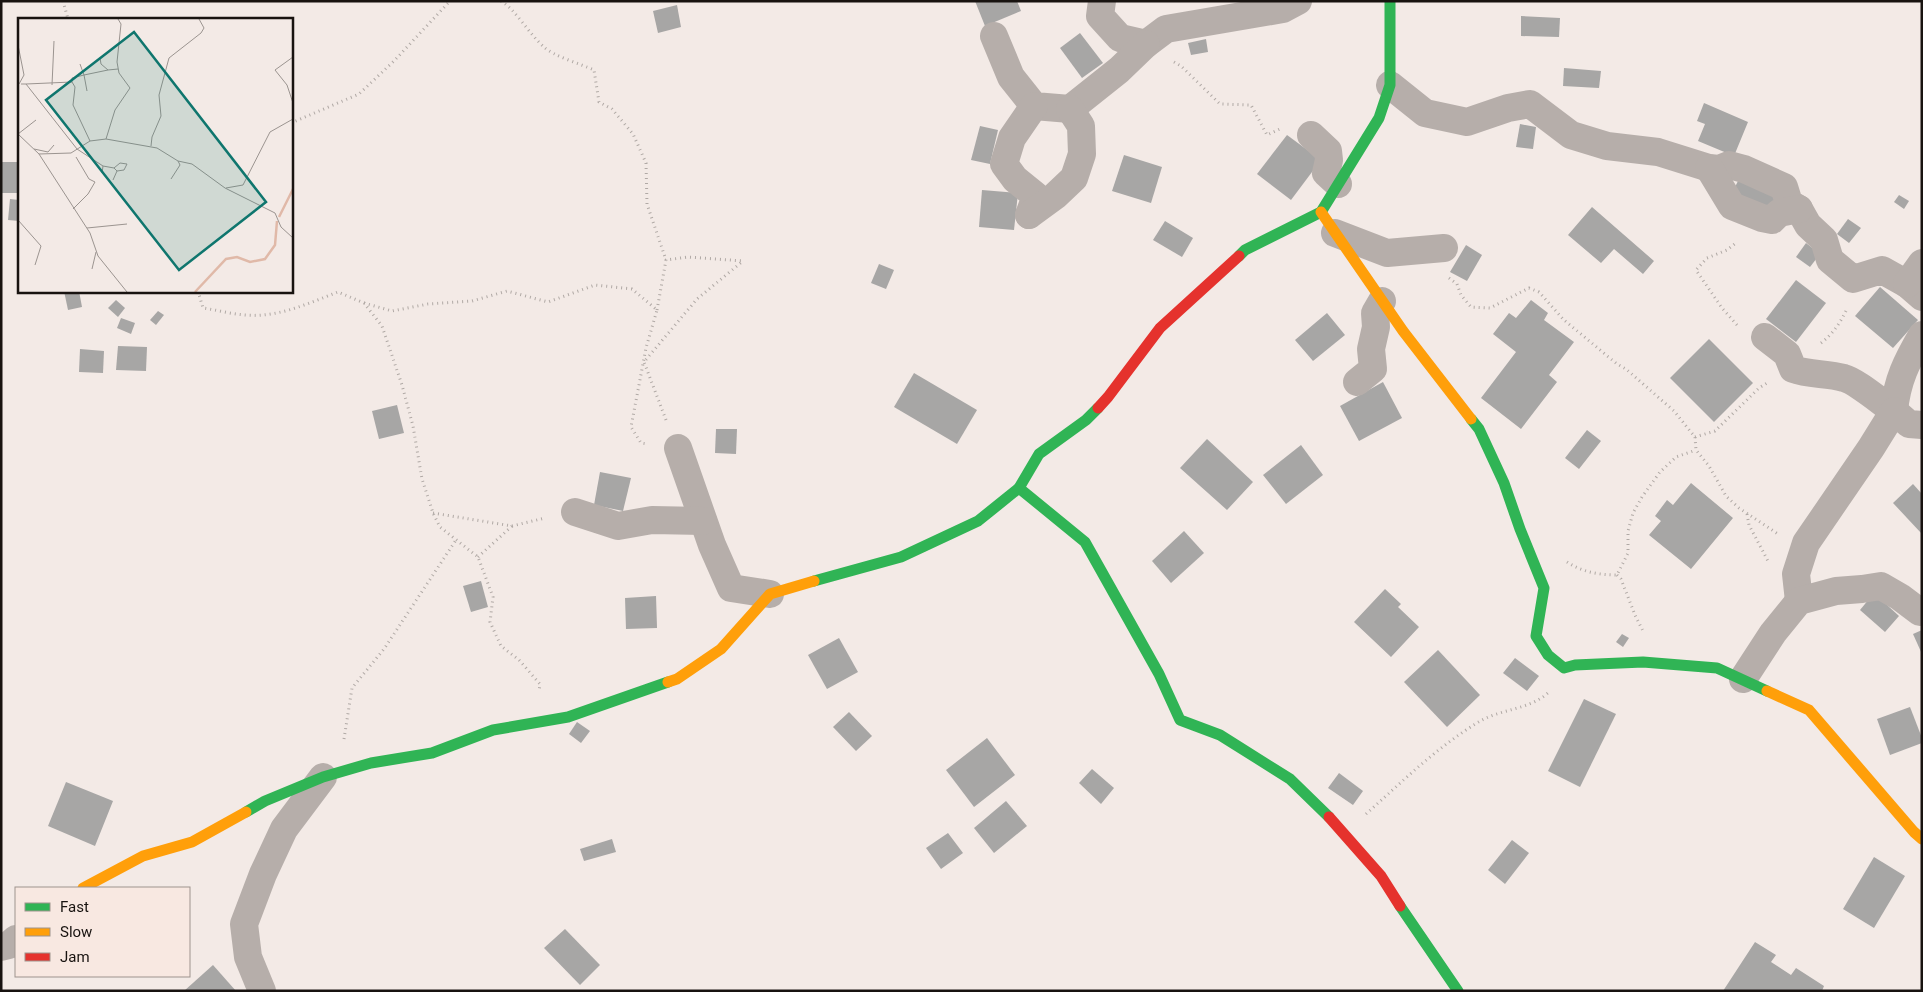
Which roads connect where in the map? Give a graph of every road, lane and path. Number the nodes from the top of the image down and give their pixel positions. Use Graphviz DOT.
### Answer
graph roads {
  1 [pos="63,1"];
  2 [pos="450,1"];
  3 [pos="501,1"];
  4 [pos="1102,1"];
  5 [pos="1298,1"];
  6 [pos="1390,1"];
  7 [pos="68,18"];
  8 [pos="994,36"];
  9 [pos="1146,44"];
  10 [pos="1390,85"];
  11 [pos="1034,106"];
  12 [pos="1070,109"];
  13 [pos="292,123"];
  14 [pos="1311,135"];
  15 [pos="1709,168"];
  16 [pos="1338,184"];
  17 [pos="1799,209"];
  18 [pos="1755,215"];
  19 [pos="1328,222"];
  20 [pos="1444,248"];
  21 [pos="666,260"];
  22 [pos="1853,279"];
  23 [pos="1917,281"];
  24 [pos="198,292"];
  25 [pos="1382,301"];
  26 [pos="364,303"];
  27 [pos="657,310"];
  28 [pos="1922,335"];
  29 [pos="1765,337"];
  30 [pos="1787,354"];
  31 [pos="644,362"];
  32 [pos="1357,382"];
  33 [pos="1894,411"];
  34 [pos="1922,425"];
  35 [pos="1695,437"];
  36 [pos="641,443"];
  37 [pos="678,448"];
  38 [pos="1696,450"];
  39 [pos="1019,488"];
  40 [pos="575,512"];
  41 [pos="433,513"];
  42 [pos="1747,514"];
  43 [pos="703,521"];
  44 [pos="512,526"];
  45 [pos="456,540"];
  46 [pos="478,557"];
  47 [pos="1560,557"];
  48 [pos="1799,563"];
  49 [pos="1617,576"];
  50 [pos="770,594"];
  51 [pos="1799,601"];
  52 [pos="1920,612"];
  53 [pos="1663,663"];
  54 [pos="1575,665"];
  55 [pos="1743,679"];
  56 [pos="568,717"];
  57 [pos="323,777"];
  58 [pos="1336,824"];
  59 [pos="1922,839"];
  60 [pos="85,887"];
  61 [pos="15,940"];
  62 [pos="1,947"];
  63 [pos="262,991"];
  64 [pos="1458,991"];
  1 -- 7 [label="path"];
  2 -- 13 [label="path"];
  3 -- 21 [label="path"];
  4 -- 9 [label="street"];
  5 -- 9 [label="street"];
  6 -- 10 [label="street"];
  8 -- 11 [label="street"];
  9 -- 12 [label="street"];
  9 -- 14 [label="path"];
  10 -- 15 [label="street"];
  10 -- 16 [label="street"];
  11 -- 12 [label="street"];
  11 -- 12 [label="street"];
  14 -- 16 [label="street"];
  15 -- 17 [label="street"];
  15 -- 18 [label="street"];
  16 -- 19 [label="street"];
  17 -- 18 [label="street"];
  17 -- 22 [label="street"];
  18 -- 29 [label="path"];
  19 -- 20 [label="street"];
  19 -- 25 [label="street"];
  19 -- 39 [label="street"];
  20 -- 35 [label="path"];
  21 -- 27 [label="path"];
  21 -- 31 [label="path"];
  22 -- 23 [label="street"];
  22 -- 30 [label="path"];
  24 -- 26 [label="path"];
  25 -- 32 [label="street"];
  25 -- 54 [label="street"];
  26 -- 27 [label="path"];
  26 -- 41 [label="path"];
  27 -- 31 [label="path"];
  28 -- 33 [label="street"];
  29 -- 30 [label="street"];
  30 -- 33 [label="street"];
  30 -- 35 [label="path"];
  31 -- 36 [label="path"];
  31 -- 37 [label="path"];
  33 -- 34 [label="street"];
  33 -- 48 [label="street"];
  35 -- 38 [label="path"];
  37 -- 43 [label="street"];
  38 -- 42 [label="path"];
  38 -- 49 [label="path"];
  39 -- 50 [label="street"];
  39 -- 58 [label="street"];
  40 -- 43 [label="street"];
  40 -- 44 [label="path"];
  41 -- 44 [label="path"];
  41 -- 45 [label="path"];
  42 -- 48 [label="path"];
  42 -- 48 [label="path"];
  43 -- 50 [label="street"];
  44 -- 46 [label="path"];
  45 -- 46 [label="path"];
  45 -- 57 [label="path"];
  46 -- 56 [label="path"];
  47 -- 49 [label="path"];
  48 -- 51 [label="street"];
  49 -- 53 [label="path"];
  50 -- 56 [label="street"];
  51 -- 52 [label="street"];
  51 -- 55 [label="street"];
  53 -- 54 [label="street"];
  53 -- 55 [label="street"];
  54 -- 58 [label="path"];
  55 -- 59 [label="street"];
  56 -- 57 [label="street"];
  57 -- 60 [label="street"];
  57 -- 63 [label="street"];
  58 -- 64 [label="street"];
  61 -- 62 [label="street"];
}
